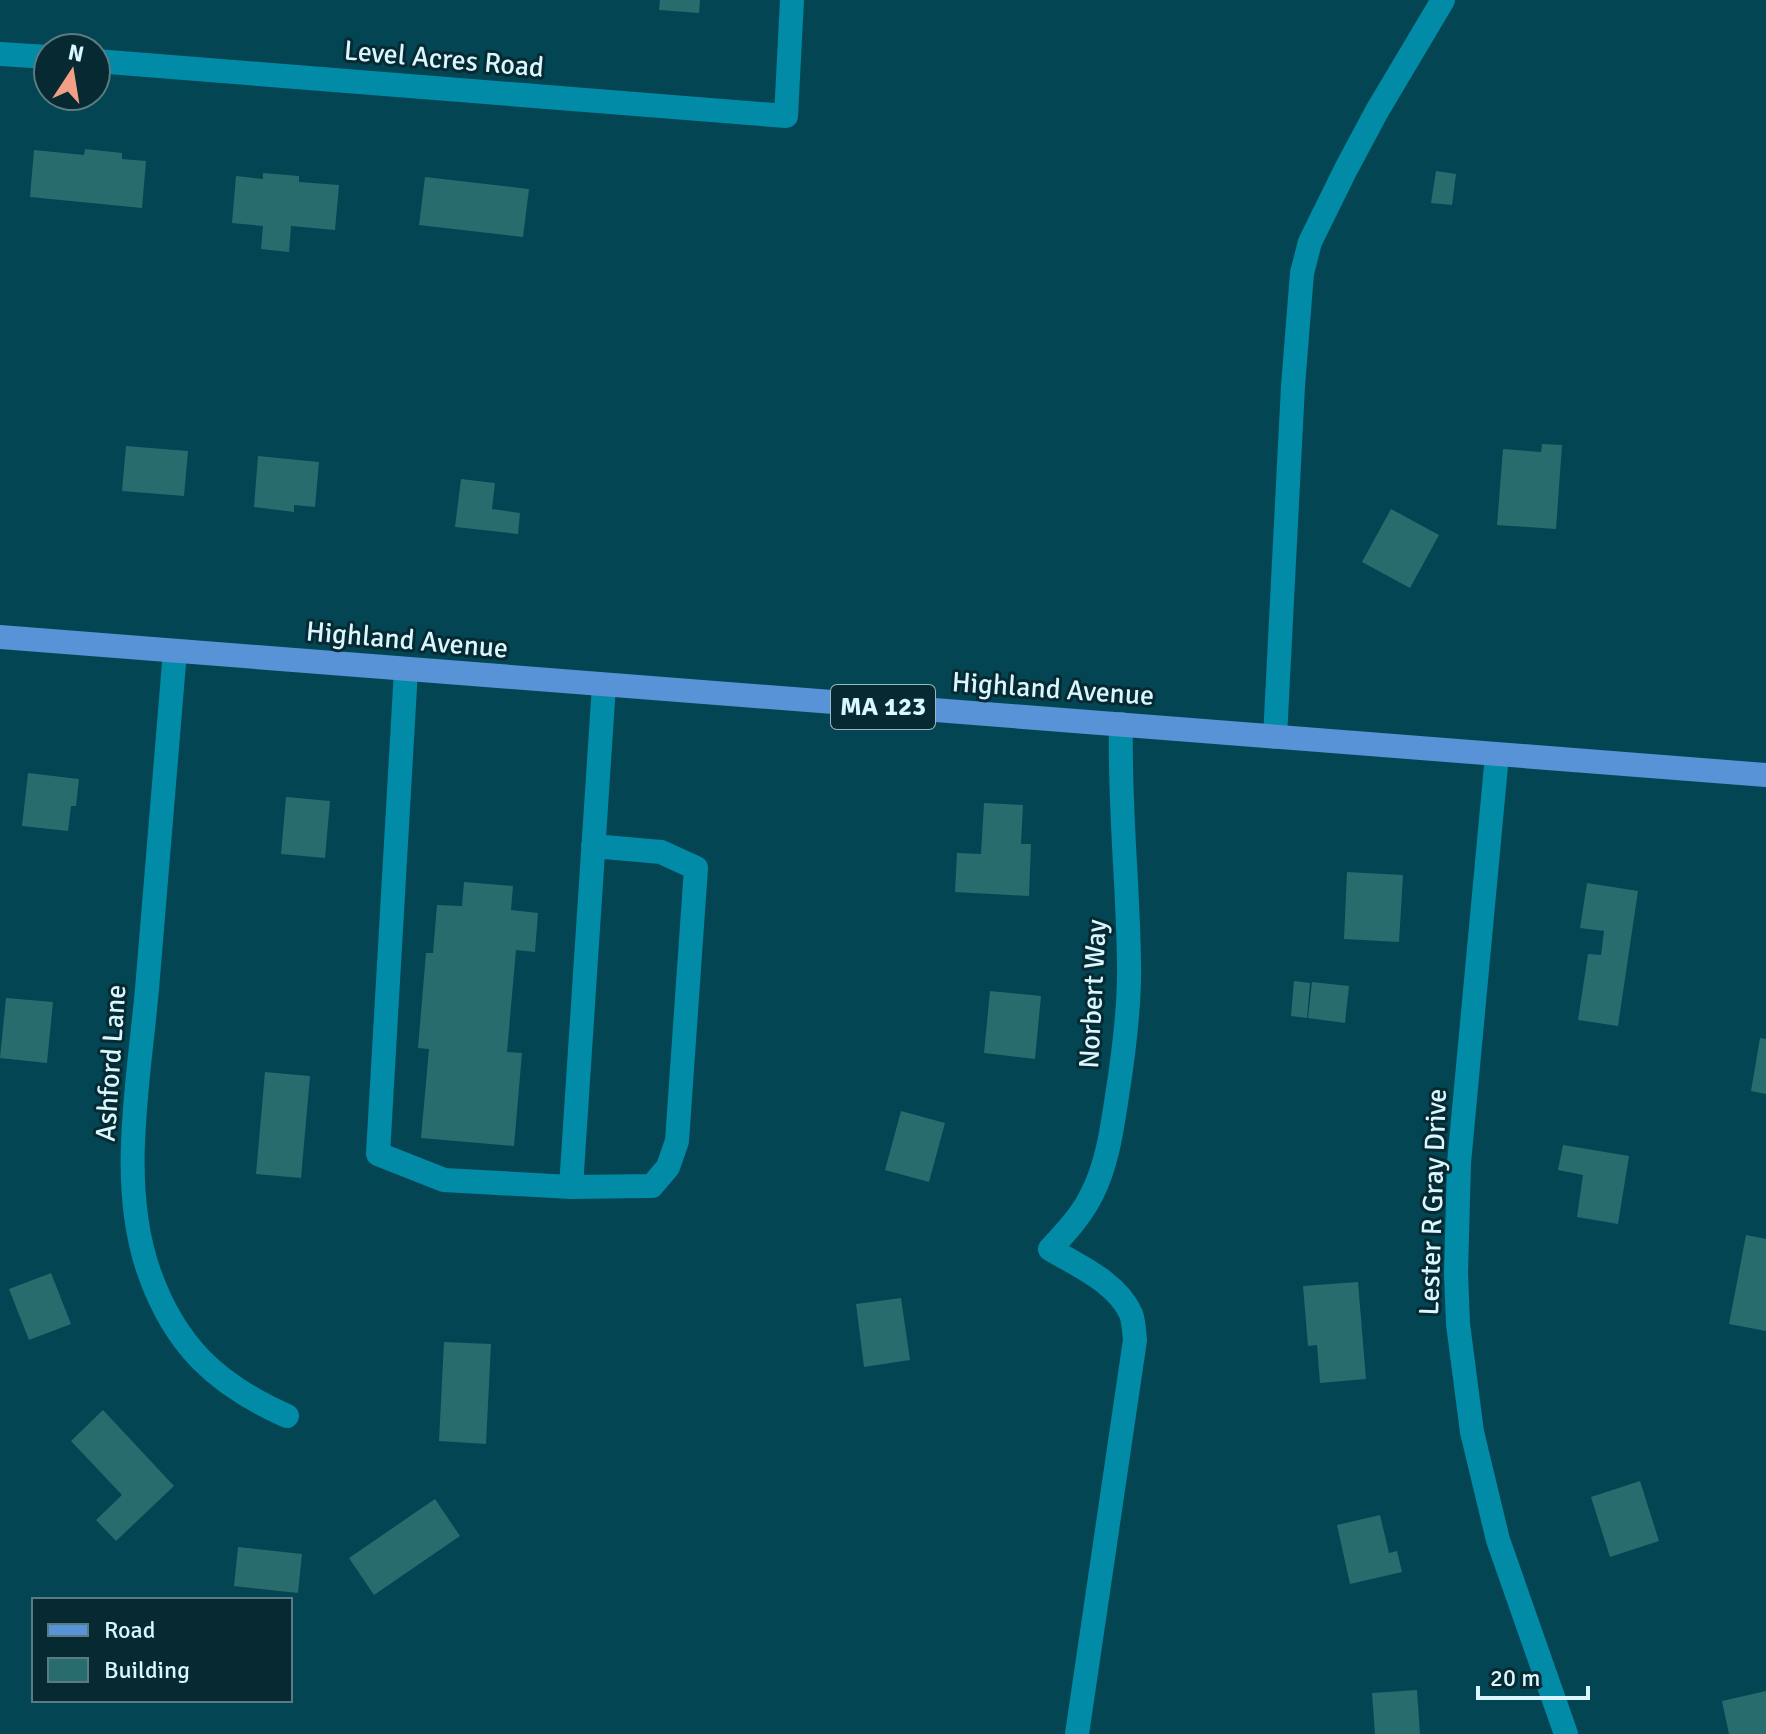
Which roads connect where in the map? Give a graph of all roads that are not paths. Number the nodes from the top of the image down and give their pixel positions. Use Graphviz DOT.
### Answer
graph roads {
  1 [pos="792,0"];
  2 [pos="1443,0"];
  3 [pos="0,54"];
  4 [pos="32,56"];
  5 [pos="112,62"];
  6 [pos="0,637"];
  7 [pos="175,651"];
  8 [pos="406,670"];
  9 [pos="604,685"];
  10 [pos="1121,724"];
  11 [pos="1275,737"];
  12 [pos="1497,755"];
  13 [pos="1766,775"];
  14 [pos="593,846"];
  15 [pos="571,1187"];
  16 [pos="287,1416"];
  17 [pos="1077,1734"];
  18 [pos="1566,1734"];
  1 -- 5 [label="street, Level Acres Road"];
  2 -- 11 [label="street"];
  3 -- 4 [label="street"];
  6 -- 7 [label="main road, Highland Avenue / MA 123"];
  7 -- 8 [label="main road, Highland Avenue / MA 123"];
  7 -- 16 [label="street, Ashford Lane"];
  8 -- 9 [label="main road, Highland Avenue / MA 123"];
  8 -- 15 [label="street"];
  9 -- 10 [label="main road, Highland Avenue / MA 123"];
  9 -- 14 [label="street"];
  10 -- 11 [label="main road, Highland Avenue / MA 123"];
  10 -- 17 [label="street, Norbert Way"];
  11 -- 12 [label="main road, Highland Avenue / MA 123"];
  12 -- 13 [label="main road, Highland Avenue / MA 123"];
  12 -- 18 [label="street, Lester R Gray Drive"];
  14 -- 15 [label="street"];
  14 -- 15 [label="street"];
}
